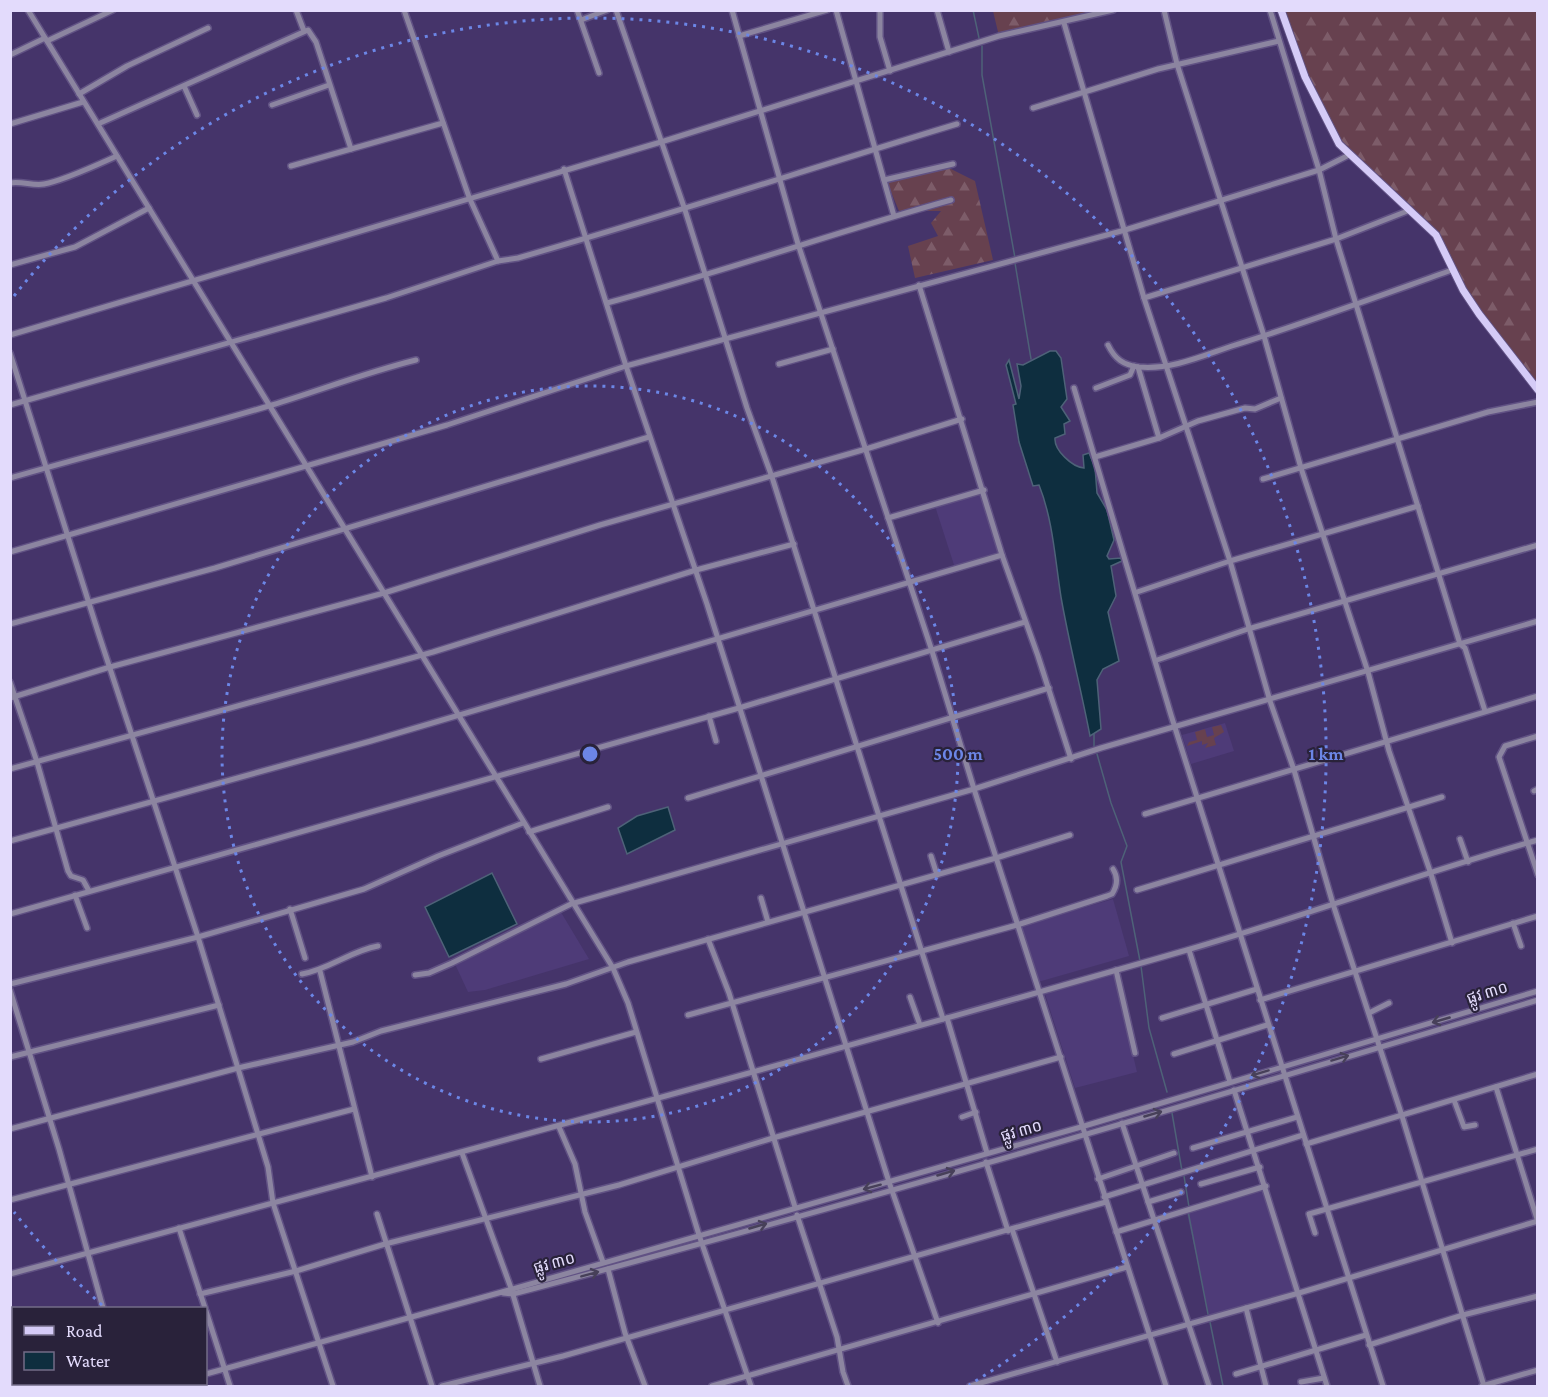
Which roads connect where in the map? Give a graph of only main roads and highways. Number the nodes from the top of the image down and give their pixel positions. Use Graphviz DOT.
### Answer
graph roads {
  1 [pos="1281,10"];
  2 [pos="1538,390"];
  1 -- 2 [label="main road"];
}
